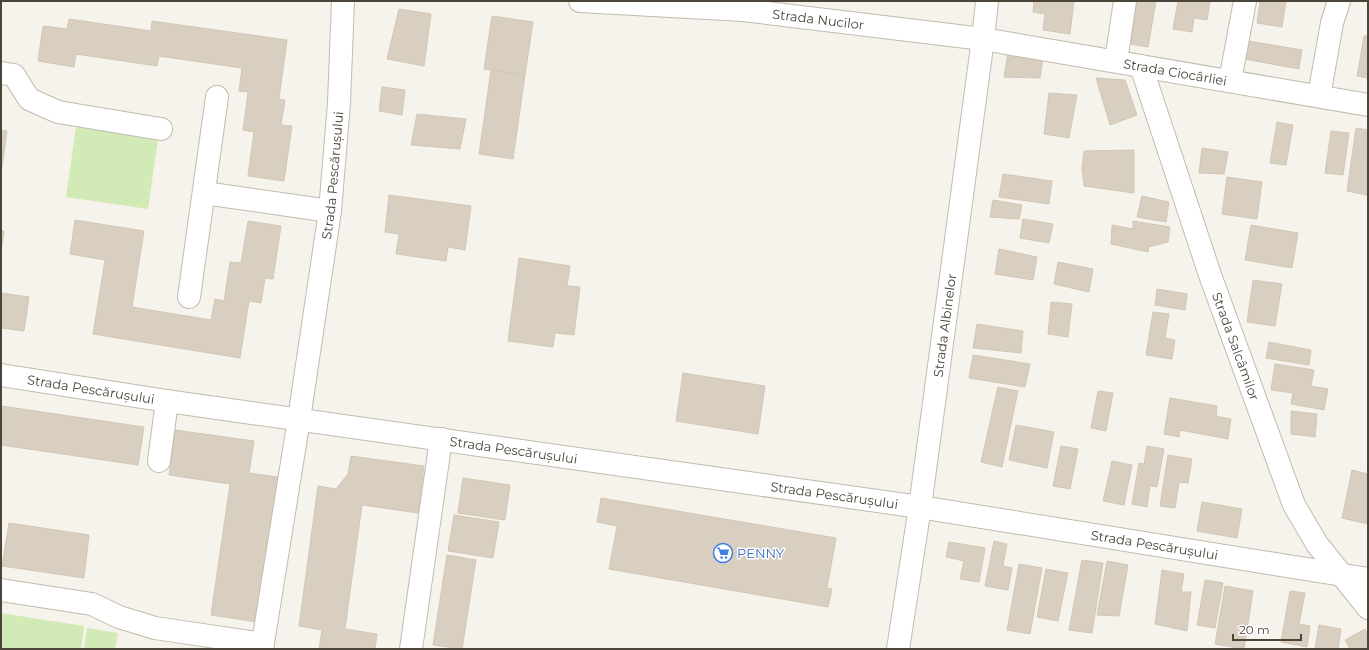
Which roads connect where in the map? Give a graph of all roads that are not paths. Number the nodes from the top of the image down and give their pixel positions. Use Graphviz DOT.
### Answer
graph roads {
  1 [pos="343,1"];
  2 [pos="580,1"];
  3 [pos="987,1"];
  4 [pos="1125,1"];
  5 [pos="1245,1"];
  6 [pos="1339,1"];
  7 [pos="983,39"];
  8 [pos="1116,61"];
  9 [pos="1141,66"];
  10 [pos="1,73"];
  11 [pos="1230,81"];
  12 [pos="1319,96"];
  13 [pos="217,97"];
  14 [pos="1368,105"];
  15 [pos="161,129"];
  16 [pos="204,193"];
  17 [pos="330,211"];
  18 [pos="189,297"];
  19 [pos="1,375"];
  20 [pos="167,400"];
  21 [pos="299,419"];
  22 [pos="441,439"];
  23 [pos="159,461"];
  24 [pos="920,507"];
  25 [pos="1342,575"];
  26 [pos="1368,579"];
  27 [pos="1,590"];
  28 [pos="1368,608"];
  29 [pos="263,647"];
  30 [pos="411,649"];
  31 [pos="898,649"];
  1 -- 17 [label="street, Strada Pescărușului"];
  2 -- 7 [label="street, Strada Nucilor"];
  3 -- 7 [label="street, Strada Albinelor"];
  4 -- 8 [label="street"];
  5 -- 11 [label="street"];
  6 -- 12 [label="street"];
  7 -- 8 [label="street, Strada Ciocârliei"];
  7 -- 24 [label="street, Strada Albinelor"];
  8 -- 9 [label="street, Strada Ciocârliei"];
  9 -- 11 [label="street, Strada Ciocârliei"];
  9 -- 25 [label="street, Strada Salcâmilor"];
  10 -- 15 [label="street"];
  11 -- 12 [label="street, Strada Ciocârliei"];
  12 -- 14 [label="street, Strada Ciocârliei"];
  13 -- 16 [label="street"];
  16 -- 17 [label="street"];
  16 -- 18 [label="street"];
  17 -- 21 [label="street, Strada Pescărușului"];
  19 -- 20 [label="street, Strada Pescărușului"];
  20 -- 21 [label="street, Strada Pescărușului"];
  20 -- 23 [label="street"];
  21 -- 22 [label="street, Strada Pescărușului"];
  21 -- 29 [label="street, Strada Pescărușului"];
  22 -- 24 [label="street, Strada Pescărușului"];
  22 -- 30 [label="street"];
  24 -- 25 [label="street, Strada Pescărușului"];
  24 -- 31 [label="street, Strada Albinelor"];
  25 -- 26 [label="street, Strada Pescărușului"];
  25 -- 28 [label="street, Strada Salcâmilor"];
  27 -- 29 [label="street"];
}
